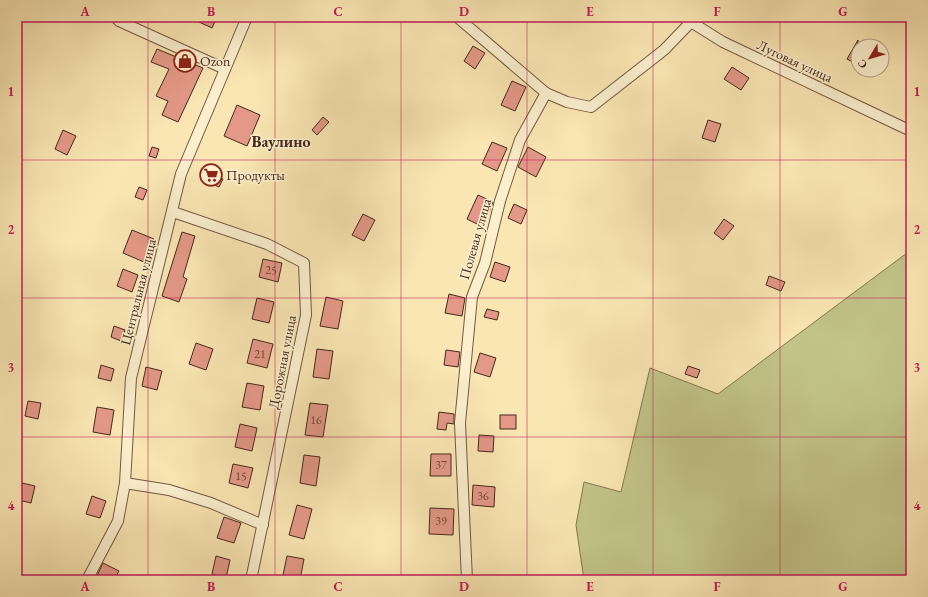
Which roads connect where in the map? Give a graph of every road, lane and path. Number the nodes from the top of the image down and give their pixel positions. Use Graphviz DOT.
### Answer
graph roads {
  1 [pos="115,17"];
  2 [pos="247,17"];
  3 [pos="457,17"];
  4 [pos="690,19"];
  5 [pos="225,69"];
  6 [pos="546,93"];
  7 [pos="911,131"];
  8 [pos="173,212"];
  9 [pos="125,483"];
  10 [pos="263,524"];
  11 [pos="87,580"];
  12 [pos="251,580"];
  13 [pos="467,580"];
  1 -- 5 [label="street"];
  2 -- 5 [label="street, Центральная улица"];
  3 -- 6 [label="street"];
  4 -- 6 [label="street"];
  4 -- 7 [label="street, Луговая улица"];
  5 -- 8 [label="street, Центральная улица"];
  6 -- 13 [label="street, Полевая улица"];
  8 -- 9 [label="street, Центральная улица"];
  8 -- 10 [label="street, Дорожная улица"];
  9 -- 10 [label="street"];
  9 -- 11 [label="street, Центральная улица"];
  10 -- 12 [label="street, Дорожная улица"];
}
